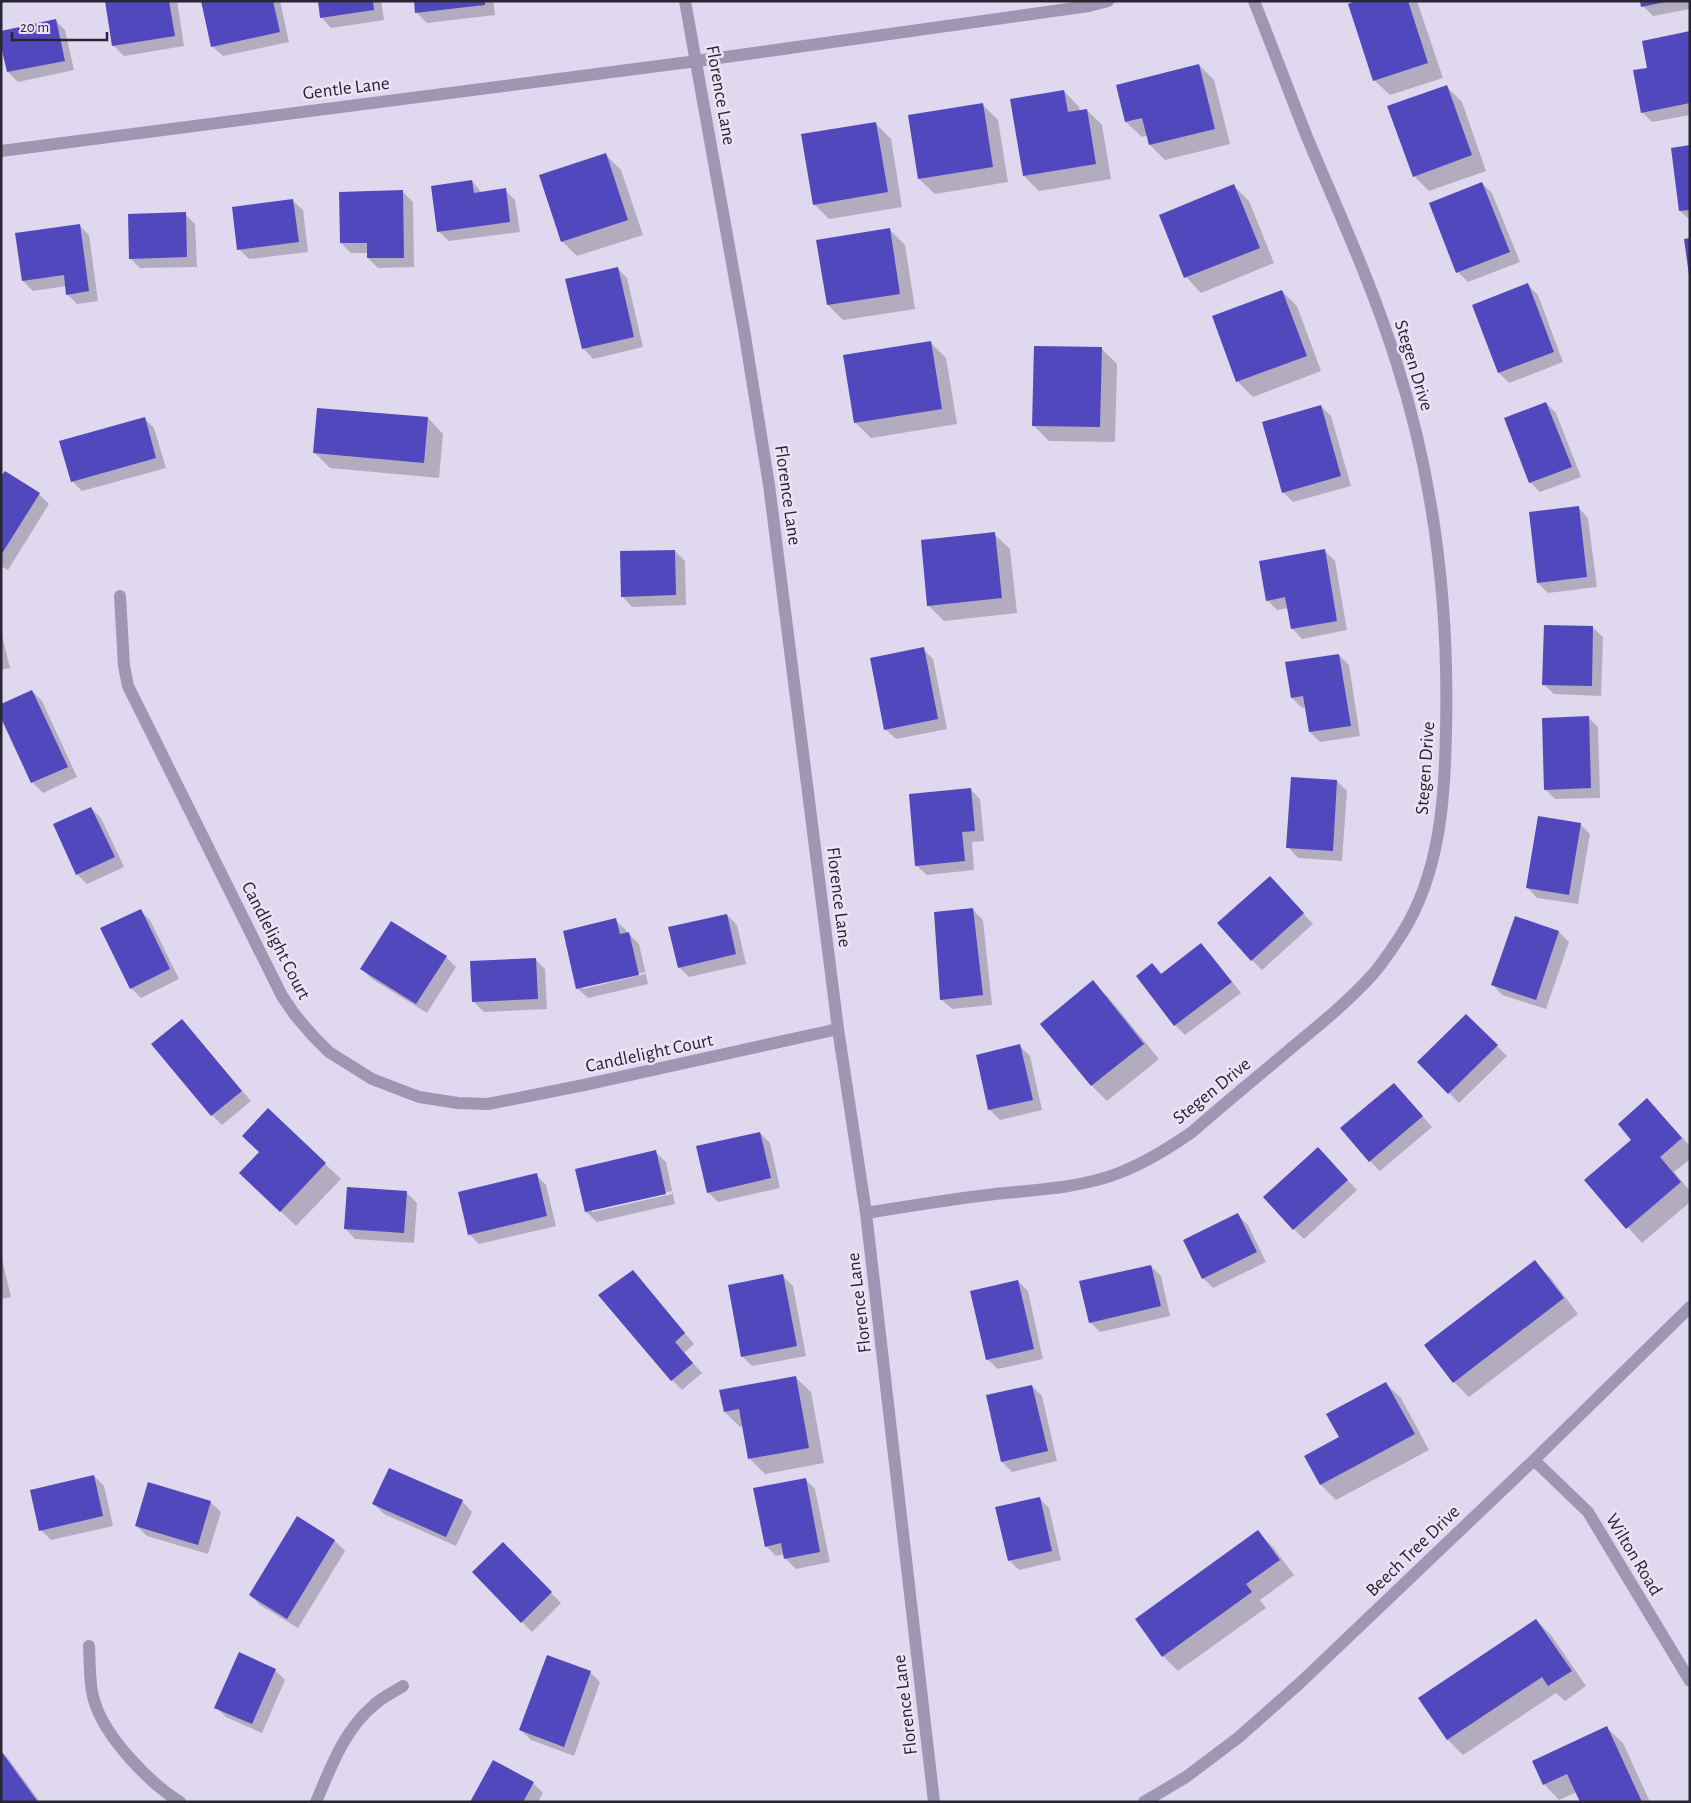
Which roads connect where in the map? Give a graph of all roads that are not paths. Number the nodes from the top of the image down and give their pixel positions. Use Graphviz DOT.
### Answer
graph roads {
  1 [pos="685,1"];
  2 [pos="1108,1"];
  3 [pos="1254,1"];
  4 [pos="697,61"];
  5 [pos="1,151"];
  6 [pos="120,596"];
  7 [pos="838,1029"];
  8 [pos="866,1213"];
  9 [pos="1690,1307"];
  10 [pos="1534,1460"];
  11 [pos="89,1646"];
  12 [pos="1690,1681"];
  13 [pos="404,1686"];
  14 [pos="180,1802"];
  15 [pos="316,1802"];
  16 [pos="934,1802"];
  17 [pos="1144,1802"];
  1 -- 4 [label="street, Florence Lane"];
  2 -- 4 [label="street, Gentle Lane"];
  3 -- 8 [label="street, Stegen Drive"];
  4 -- 5 [label="street, Gentle Lane"];
  4 -- 7 [label="street, Florence Lane"];
  6 -- 7 [label="street, Candlelight Court"];
  7 -- 8 [label="street, Florence Lane"];
  8 -- 16 [label="street, Florence Lane"];
  9 -- 10 [label="street, Beech Tree Drive"];
  10 -- 12 [label="street, Wilton Road"];
  10 -- 17 [label="street, Beech Tree Drive"];
  11 -- 14 [label="street"];
  13 -- 15 [label="street"];
}
